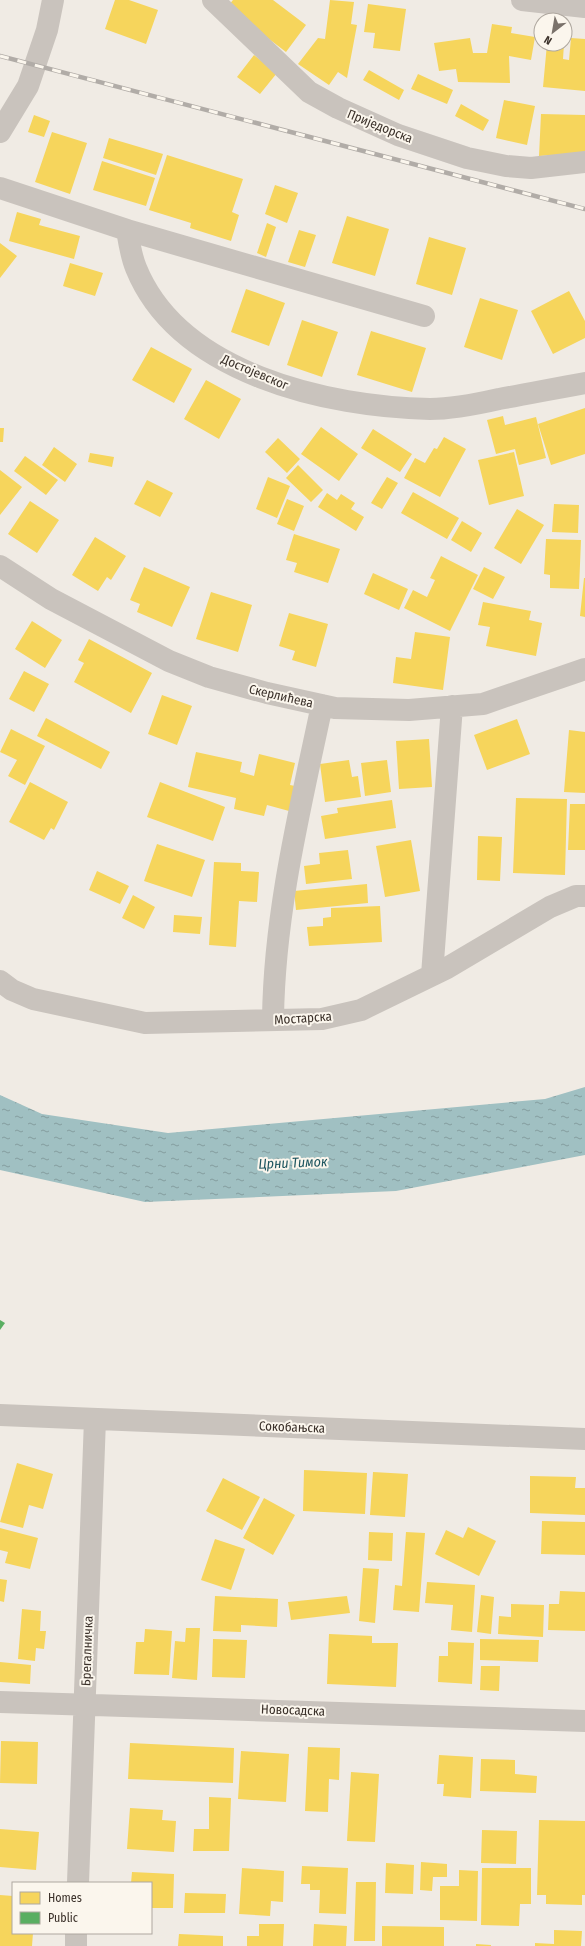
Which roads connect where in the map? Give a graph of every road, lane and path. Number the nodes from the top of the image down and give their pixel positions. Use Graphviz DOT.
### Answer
graph roads {
  1 [pos="53,0"];
  2 [pos="213,0"];
  3 [pos="522,0"];
  4 [pos="580,4"];
  5 [pos="0,132"];
  6 [pos="585,162"];
  7 [pos="0,188"];
  8 [pos="127,230"];
  9 [pos="424,316"];
  10 [pos="585,383"];
  11 [pos="0,566"];
  12 [pos="585,669"];
  13 [pos="322,705"];
  14 [pos="452,706"];
  15 [pos="585,896"];
  16 [pos="432,975"];
  17 [pos="0,981"];
  18 [pos="273,1020"];
  19 [pos="0,1415"];
  20 [pos="95,1419"];
  21 [pos="585,1438"];
  22 [pos="0,1702"];
  23 [pos="85,1703"];
  24 [pos="585,1721"];
  25 [pos="78,1882"];
  26 [pos="76,1934"];
  27 [pos="76,1946"];
  1 -- 5 [label="street"];
  2 -- 6 [label="street, Приједорска"];
  3 -- 4 [label="street"];
  7 -- 8 [label="street"];
  8 -- 9 [label="street"];
  8 -- 10 [label="street, Достојевског"];
  11 -- 13 [label="street, Скерлићева"];
  12 -- 14 [label="street, Скерлићева"];
  13 -- 14 [label="street, Скерлићева"];
  13 -- 18 [label="street"];
  14 -- 16 [label="street"];
  15 -- 16 [label="street, Мостарска"];
  16 -- 18 [label="street, Мостарска"];
  17 -- 18 [label="street, Мостарска"];
  19 -- 20 [label="street, Сокобањска"];
  20 -- 21 [label="street, Сокобањска"];
  20 -- 23 [label="street, Брегалничка"];
  22 -- 23 [label="street, Новосадска"];
  23 -- 24 [label="street, Новосадска"];
  23 -- 25 [label="street, Брегалничка"];
  26 -- 27 [label="street"];
}
